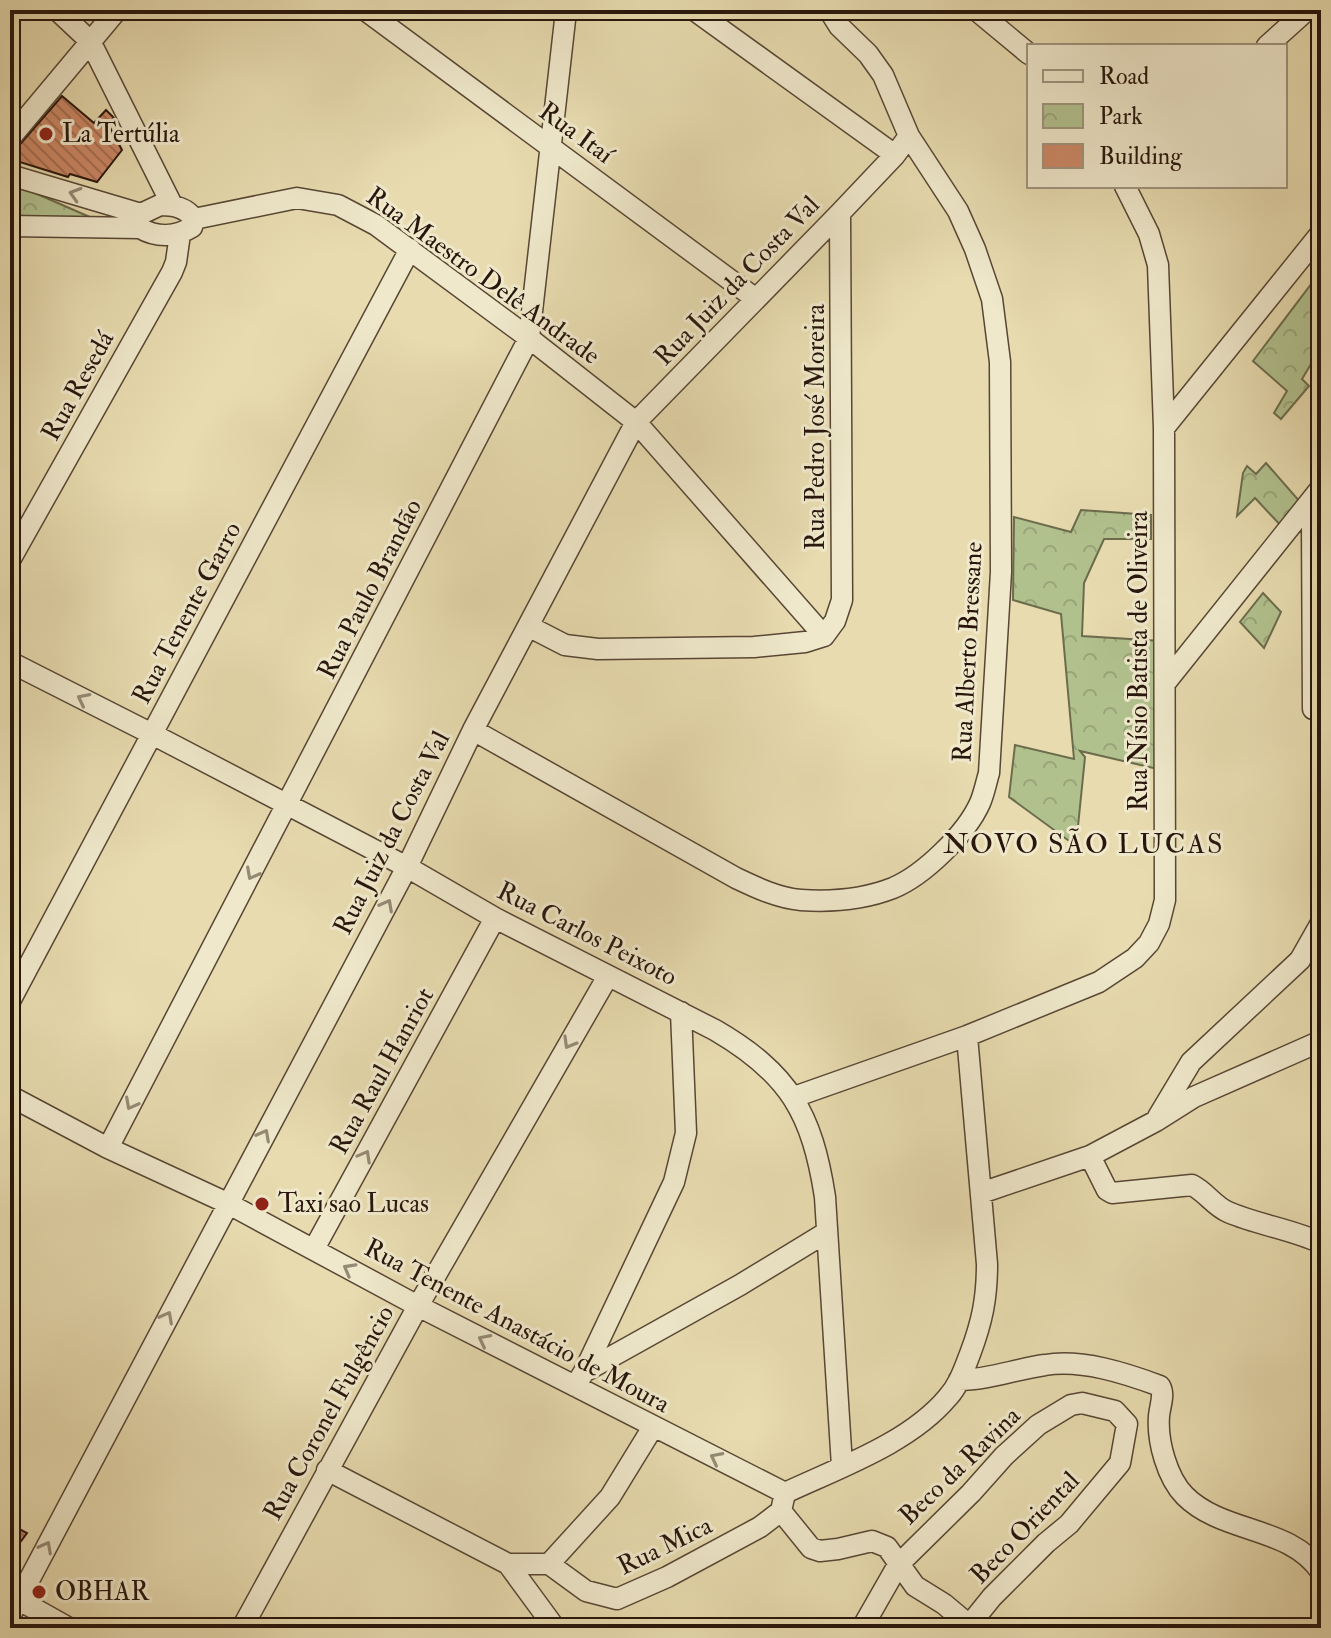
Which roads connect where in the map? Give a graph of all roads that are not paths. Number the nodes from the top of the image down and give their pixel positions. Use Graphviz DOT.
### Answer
graph roads {
  1 [pos="57,10"];
  2 [pos="117,10"];
  3 [pos="365,10"];
  4 [pos="694,10"];
  5 [pos="829,10"];
  6 [pos="976,10"];
  7 [pos="1307,10"];
  8 [pos="565,20"];
  9 [pos="90,41"];
  10 [pos="1269,44"];
  11 [pos="1027,52"];
  12 [pos="909,136"];
  13 [pos="10,138"];
  14 [pos="552,148"];
  15 [pos="895,155"];
  16 [pos="10,175"];
  17 [pos="1126,188"];
  18 [pos="172,205"];
  19 [pos="840,213"];
  20 [pos="140,221"];
  21 [pos="10,226"];
  22 [pos="187,227"];
  23 [pos="1321,233"];
  24 [pos="410,249"];
  25 [pos="756,299"];
  26 [pos="529,338"];
  27 [pos="636,422"];
  28 [pos="1164,428"];
  29 [pos="1321,488"];
  30 [pos="1308,506"];
  31 [pos="10,560"];
  32 [pos="528,626"];
  33 [pos="824,636"];
  34 [pos="10,662"];
  35 [pos="1166,682"];
  36 [pos="1313,709"];
  37 [pos="473,730"];
  38 [pos="152,734"];
  39 [pos="288,805"];
  40 [pos="407,867"];
  41 [pos="495,918"];
  42 [pos="1321,923"];
  43 [pos="608,976"];
  44 [pos="10,1001"];
  45 [pos="681,1012"];
  46 [pos="967,1036"];
  47 [pos="1321,1041"];
  48 [pos="10,1096"];
  49 [pos="794,1097"];
  50 [pos="1156,1121"];
  51 [pos="108,1148"];
  52 [pos="1090,1156"];
  53 [pos="981,1193"];
  54 [pos="227,1203"];
  55 [pos="827,1232"];
  56 [pos="1321,1243"];
  57 [pos="314,1249"];
  58 [pos="418,1306"];
  59 [pos="580,1379"];
  60 [pos="959,1380"];
  61 [pos="1159,1417"];
  62 [pos="1127,1424"];
  63 [pos="653,1427"];
  64 [pos="842,1466"];
  65 [pos="327,1470"];
  66 [pos="783,1502"];
  67 [pos="508,1564"];
  68 [pos="549,1564"];
  69 [pos="898,1565"];
  70 [pos="1321,1572"];
  71 [pos="14,1608"];
  72 [pos="968,1627"];
  73 [pos="69,1628"];
  74 [pos="242,1628"];
  75 [pos="555,1628"];
  76 [pos="862,1628"];
  1 -- 9 [label="street"];
  2 -- 9 [label="street"];
  3 -- 14 [label="street, Rua Itaí"];
  4 -- 15 [label="street"];
  5 -- 12 [label="street, Rua Alberto Bressane"];
  6 -- 11 [label="street"];
  7 -- 10 [label="street"];
  8 -- 14 [label="street, Rua Paulo Brandão"];
  9 -- 13 [label="street"];
  9 -- 18 [label="street"];
  12 -- 15 [label="street, Rua Juiz da Costa Val"];
  12 -- 37 [label="street, Rua Alberto Bressane"];
  14 -- 25 [label="street, Rua Itaí"];
  14 -- 26 [label="street, Rua Paulo Brandão"];
  15 -- 19 [label="street, Rua Juiz da Costa Val"];
  20 -- 16 [label="street, one-way"];
  17 -- 28 [label="street, Rua Nísio Batista de Oliveira"];
  18 -- 20 [label="street"];
  18 -- 22 [label="street"];
  19 -- 25 [label="street, Rua Juiz da Costa Val"];
  19 -- 33 [label="street, Rua Pedro José Moreira"];
  20 -- 21 [label="street"];
  20 -- 22 [label="street, Rua Maestro Delê Andrade"];
  22 -- 24 [label="street, Rua Maestro Delê Andrade"];
  22 -- 31 [label="street, Rua Resedá"];
  23 -- 28 [label="street"];
  24 -- 26 [label="street, Rua Maestro Delê Andrade"];
  24 -- 38 [label="street, Rua Tenente Garro"];
  25 -- 27 [label="street, Rua Juiz da Costa Val"];
  26 -- 27 [label="street, Rua Maestro Delê Andrade"];
  26 -- 39 [label="street, Rua Paulo Brandão"];
  27 -- 32 [label="street, Rua Juiz da Costa Val"];
  27 -- 33 [label="street, Rua Maestro Delê Andrade"];
  28 -- 35 [label="street, Rua Nísio Batista de Oliveira"];
  29 -- 30 [label="street"];
  30 -- 35 [label="street"];
  30 -- 36 [label="street"];
  32 -- 33 [label="street"];
  32 -- 37 [label="street, Rua Juiz da Costa Val"];
  38 -- 34 [label="street, Rua Carlos Peixoto, one-way"];
  35 -- 46 [label="street, Rua Nísio Batista de Oliveira"];
  37 -- 40 [label="street, Rua Juiz da Costa Val"];
  38 -- 39 [label="street, Rua Carlos Peixoto"];
  38 -- 44 [label="street, Rua Tenente Garro"];
  39 -- 40 [label="street, Rua Carlos Peixoto"];
  39 -- 51 [label="street, Rua Paulo Brandão, one-way"];
  40 -- 41 [label="street, Rua Carlos Peixoto"];
  54 -- 40 [label="street, Rua Juiz da Costa Val, one-way"];
  41 -- 43 [label="street, Rua Carlos Peixoto"];
  57 -- 41 [label="street, Rua Raul Hanriot, one-way"];
  42 -- 50 [label="street"];
  43 -- 45 [label="street, Rua Carlos Peixoto"];
  43 -- 58 [label="street, Rua Coronel Fulgêncio, one-way"];
  45 -- 49 [label="street, Rua Carlos Peixoto"];
  45 -- 59 [label="street"];
  46 -- 49 [label="street, Rua Nísio Batista de Oliveira"];
  46 -- 53 [label="street, Rua Mica"];
  47 -- 50 [label="street"];
  48 -- 51 [label="street, Rua Tenente Anastácio de Moura"];
  49 -- 55 [label="street, Rua Carlos Peixoto"];
  50 -- 52 [label="street"];
  51 -- 54 [label="street, Rua Tenente Anastácio de Moura"];
  52 -- 53 [label="street"];
  52 -- 56 [label="street"];
  53 -- 60 [label="street, Rua Mica"];
  54 -- 57 [label="street, Rua Tenente Anastácio de Moura"];
  71 -- 54 [label="street, Rua Juiz da Costa Val, one-way"];
  55 -- 59 [label="street"];
  55 -- 64 [label="street, Rua Carlos Peixoto"];
  58 -- 57 [label="street, Rua Tenente Anastácio de Moura, one-way"];
  59 -- 58 [label="street, Rua Tenente Anastácio de Moura, one-way"];
  58 -- 65 [label="street, Rua Coronel Fulgêncio"];
  59 -- 63 [label="street, Rua Tenente Anastácio de Moura"];
  60 -- 61 [label="street"];
  60 -- 64 [label="street, Rua Mica"];
  61 -- 62 [label="street"];
  61 -- 70 [label="street"];
  62 -- 69 [label="street, Beco da Ravina"];
  62 -- 72 [label="street, Beco Oriental"];
  66 -- 63 [label="street, Rua Tenente Anastácio de Moura, one-way"];
  63 -- 68 [label="street"];
  64 -- 66 [label="street, Rua Mica"];
  65 -- 67 [label="street"];
  65 -- 74 [label="street, Rua Coronel Fulgêncio"];
  66 -- 68 [label="street, Rua Mica"];
  66 -- 69 [label="street"];
  67 -- 68 [label="street"];
  67 -- 75 [label="street"];
  69 -- 72 [label="street"];
  69 -- 76 [label="street, Beco da Ravina"];
  71 -- 73 [label="street"];
}
